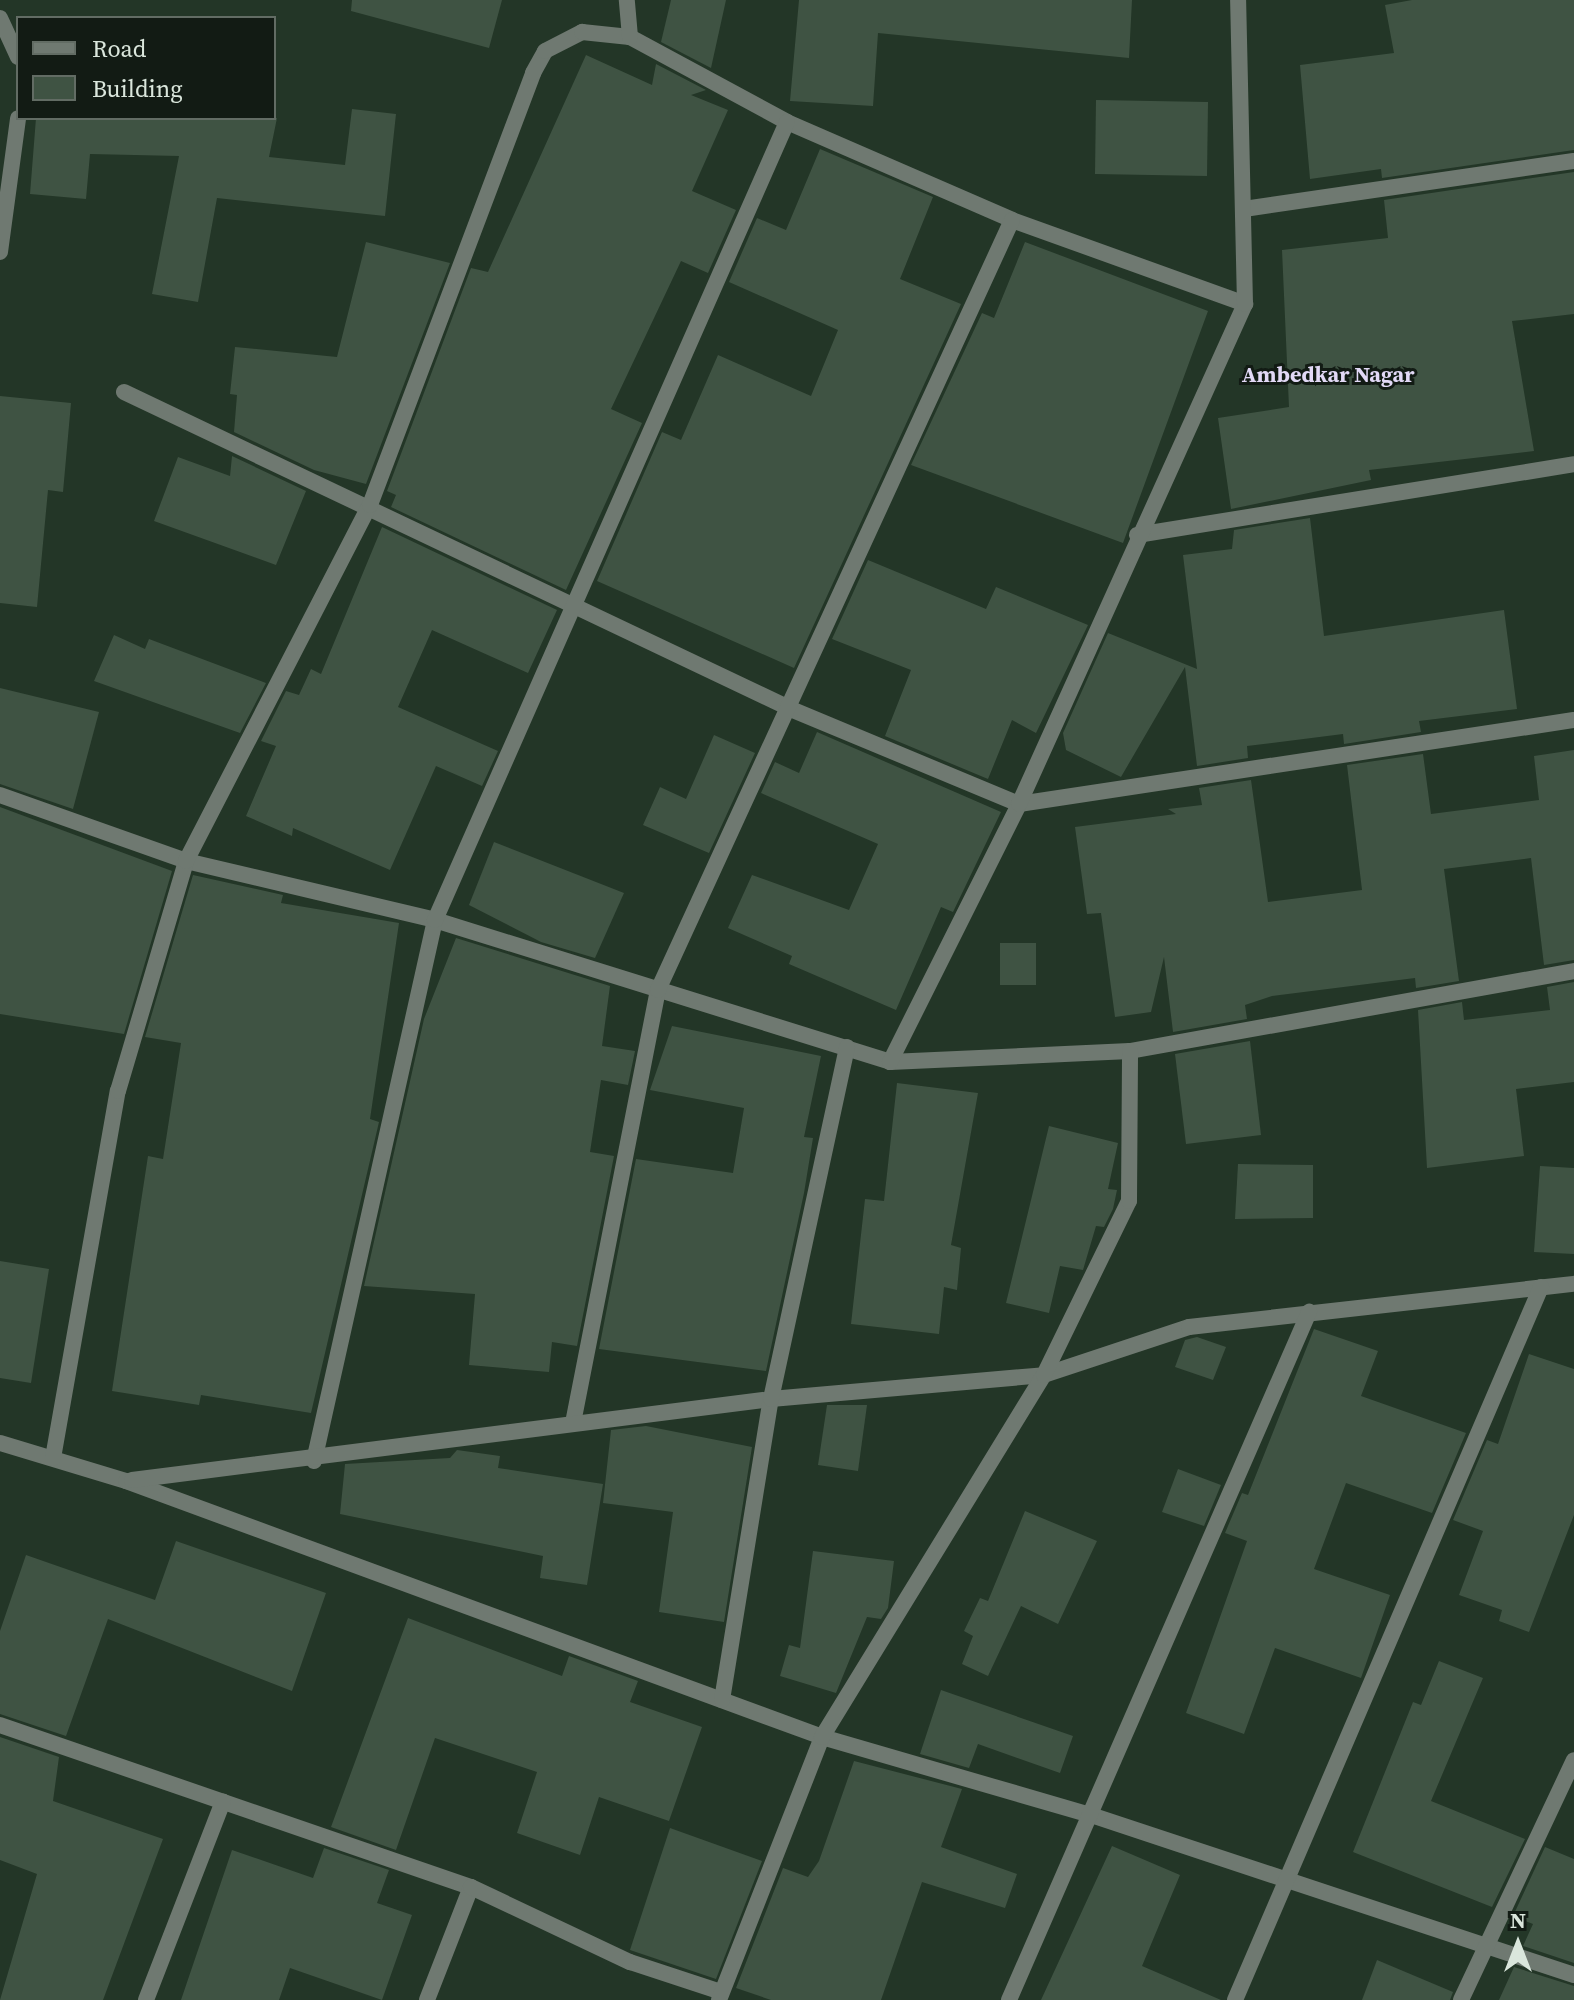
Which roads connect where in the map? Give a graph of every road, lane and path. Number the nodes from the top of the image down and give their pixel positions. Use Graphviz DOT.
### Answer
graph roads {
  1 [pos="627,0"];
  2 [pos="1238,0"];
  3 [pos="0,18"];
  4 [pos="630,37"];
  5 [pos="16,53"];
  6 [pos="18,120"];
  7 [pos="787,122"];
  8 [pos="1574,161"];
  9 [pos="1244,209"];
  10 [pos="1012,220"];
  11 [pos="0,252"];
  12 [pos="1245,304"];
  13 [pos="124,392"];
  14 [pos="1574,464"];
  15 [pos="370,505"];
  16 [pos="1137,535"];
  17 [pos="577,608"];
  18 [pos="793,710"];
  19 [pos="1574,720"];
  20 [pos="0,795"];
  21 [pos="1019,804"];
  22 [pos="186,861"];
  23 [pos="435,920"];
  24 [pos="1574,971"];
  25 [pos="658,990"];
  26 [pos="847,1047"];
  27 [pos="1130,1051"];
  28 [pos="890,1062"];
  29 [pos="1574,1284"];
  30 [pos="1541,1287"];
  31 [pos="1309,1312"];
  32 [pos="1044,1375"];
  33 [pos="771,1399"];
  34 [pos="573,1423"];
  35 [pos="0,1443"];
  36 [pos="53,1458"];
  37 [pos="314,1461"];
  38 [pos="126,1481"];
  39 [pos="722,1700"];
  40 [pos="0,1725"];
  41 [pos="822,1737"];
  42 [pos="1574,1760"];
  43 [pos="223,1801"];
  44 [pos="1091,1815"];
  45 [pos="1285,1885"];
  46 [pos="471,1887"];
  47 [pos="1485,1949"];
  48 [pos="1574,1975"];
  49 [pos="720,1996"];
  50 [pos="146,2000"];
  51 [pos="427,2000"];
  52 [pos="1009,2000"];
  53 [pos="1235,2000"];
  54 [pos="1461,2000"];
  1 -- 4 [label="street"];
  2 -- 9 [label="street"];
  3 -- 5 [label="street"];
  4 -- 7 [label="street"];
  4 -- 15 [label="street"];
  6 -- 11 [label="street"];
  7 -- 10 [label="street"];
  7 -- 17 [label="street"];
  8 -- 9 [label="street"];
  9 -- 12 [label="street"];
  10 -- 12 [label="street"];
  10 -- 18 [label="street"];
  12 -- 16 [label="street"];
  13 -- 15 [label="street"];
  14 -- 16 [label="street"];
  15 -- 17 [label="street"];
  15 -- 22 [label="street"];
  16 -- 21 [label="street"];
  17 -- 18 [label="street"];
  17 -- 23 [label="street"];
  18 -- 21 [label="street"];
  18 -- 25 [label="street"];
  19 -- 21 [label="street"];
  20 -- 22 [label="street"];
  21 -- 28 [label="street"];
  22 -- 23 [label="street"];
  22 -- 36 [label="street"];
  23 -- 25 [label="street"];
  23 -- 37 [label="street"];
  24 -- 27 [label="street"];
  25 -- 26 [label="street"];
  25 -- 34 [label="street"];
  26 -- 28 [label="street"];
  26 -- 33 [label="street"];
  27 -- 28 [label="street"];
  27 -- 32 [label="street"];
  29 -- 30 [label="street"];
  30 -- 31 [label="street"];
  30 -- 45 [label="street"];
  31 -- 32 [label="street"];
  31 -- 44 [label="street"];
  32 -- 33 [label="street"];
  32 -- 41 [label="street"];
  33 -- 34 [label="street"];
  33 -- 39 [label="street"];
  34 -- 37 [label="street"];
  35 -- 36 [label="street"];
  36 -- 38 [label="street"];
  37 -- 38 [label="street"];
  38 -- 39 [label="street"];
  39 -- 41 [label="street"];
  40 -- 43 [label="street"];
  41 -- 44 [label="street"];
  41 -- 49 [label="street"];
  42 -- 47 [label="street"];
  43 -- 46 [label="street"];
  43 -- 50 [label="street"];
  44 -- 45 [label="street"];
  44 -- 52 [label="street"];
  45 -- 47 [label="street"];
  45 -- 53 [label="street"];
  46 -- 49 [label="street"];
  46 -- 51 [label="street"];
  47 -- 48 [label="street"];
  47 -- 54 [label="street"];
}
